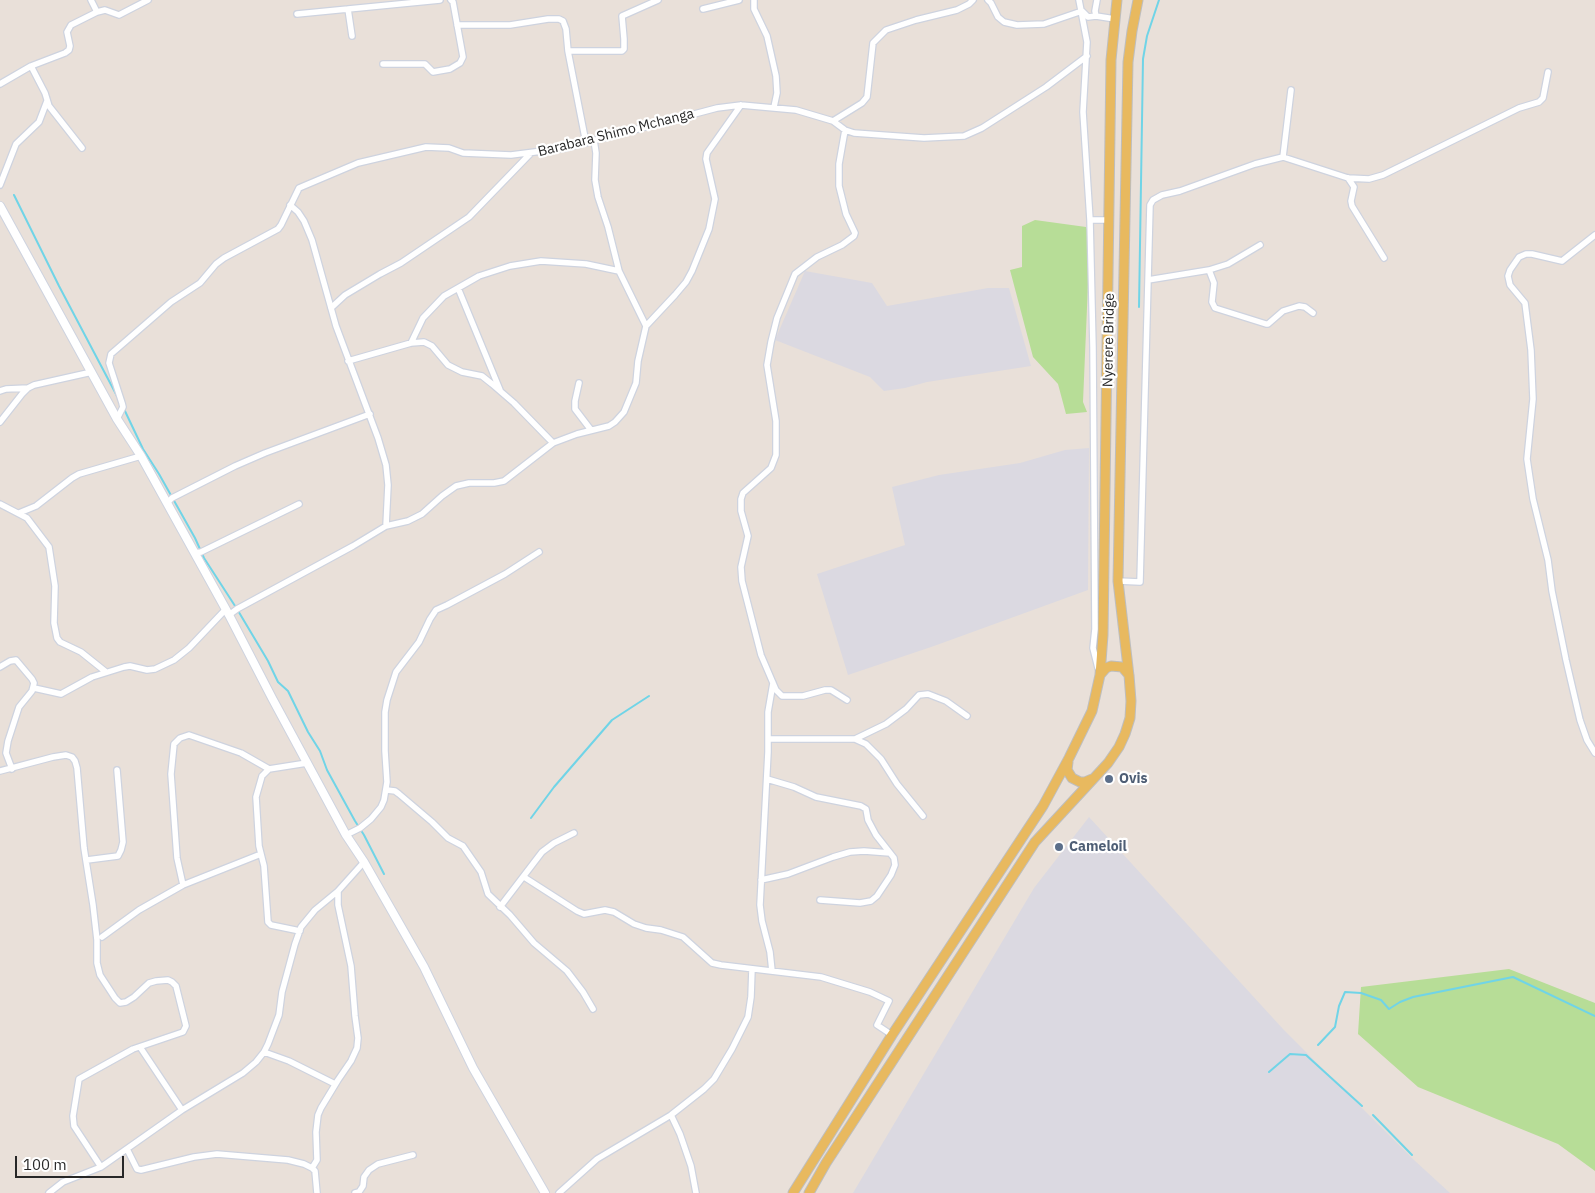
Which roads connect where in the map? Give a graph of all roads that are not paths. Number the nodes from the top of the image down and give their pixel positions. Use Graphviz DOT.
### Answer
graph roads {
  1 [pos="91,0"];
  2 [pos="148,0"];
  3 [pos="440,0"];
  4 [pos="451,0"];
  5 [pos="658,0"];
  6 [pos="739,0"];
  7 [pos="754,0"];
  8 [pos="973,0"];
  9 [pos="988,0"];
  10 [pos="1079,0"];
  11 [pos="1098,0"];
  12 [pos="1117,0"];
  13 [pos="1138,0"];
  14 [pos="348,9"];
  15 [pos="703,9"];
  16 [pos="1082,11"];
  17 [pos="97,12"];
  18 [pos="297,14"];
  19 [pos="1096,16"];
  20 [pos="1115,19"];
  21 [pos="457,25"];
  22 [pos="352,36"];
  23 [pos="568,51"];
  24 [pos="1086,56"];
  25 [pos="383,64"];
  26 [pos="31,66"];
  27 [pos="1548,72"];
  28 [pos="0,84"];
  29 [pos="1291,90"];
  30 [pos="47,101"];
  31 [pos="741,105"];
  32 [pos="774,107"];
  33 [pos="833,121"];
  34 [pos="845,130"];
  35 [pos="594,140"];
  36 [pos="586,143"];
  37 [pos="82,148"];
  38 [pos="530,154"];
  39 [pos="1283,157"];
  40 [pos="1348,178"];
  41 [pos="0,185"];
  42 [pos="290,205"];
  43 [pos="1,210"];
  44 [pos="1090,220"];
  45 [pos="1109,220"];
  46 [pos="1595,235"];
  47 [pos="1260,245"];
  48 [pos="1384,258"];
  49 [pos="1209,270"];
  50 [pos="619,271"];
  51 [pos="1148,280"];
  52 [pos="458,288"];
  53 [pos="331,308"];
  54 [pos="1313,313"];
  55 [pos="646,326"];
  56 [pos="411,343"];
  57 [pos="348,361"];
  58 [pos="92,372"];
  59 [pos="579,383"];
  60 [pos="28,388"];
  61 [pos="0,391"];
  62 [pos="500,392"];
  63 [pos="370,414"];
  64 [pos="118,419"];
  65 [pos="0,422"];
  66 [pos="591,430"];
  67 [pos="553,443"];
  68 [pos="141,456"];
  69 [pos="167,503"];
  70 [pos="0,504"];
  71 [pos="299,504"];
  72 [pos="19,513"];
  73 [pos="386,526"];
  74 [pos="540,552"];
  75 [pos="195,553"];
  76 [pos="1118,581"];
  77 [pos="228,612"];
  78 [pos="0,667"];
  79 [pos="106,672"];
  80 [pos="1100,675"];
  81 [pos="1130,680"];
  82 [pos="773,682"];
  83 [pos="34,688"];
  84 [pos="847,700"];
  85 [pos="967,716"];
  86 [pos="855,739"];
  87 [pos="768,740"];
  88 [pos="8,746"];
  89 [pos="0,748"];
  90 [pos="1595,754"];
  91 [pos="1069,758"];
  92 [pos="307,763"];
  93 [pos="12,769"];
  94 [pos="269,769"];
  95 [pos="117,770"];
  96 [pos="0,771"];
  97 [pos="1096,776"];
  98 [pos="767,779"];
  99 [pos="387,790"];
  100 [pos="923,816"];
  101 [pos="574,833"];
  102 [pos="346,835"];
  103 [pos="890,853"];
  104 [pos="261,854"];
  105 [pos="87,860"];
  106 [pos="364,862"];
  107 [pos="524,877"];
  108 [pos="762,880"];
  109 [pos="183,885"];
  110 [pos="338,891"];
  111 [pos="820,900"];
  112 [pos="500,906"];
  113 [pos="300,931"];
  114 [pos="102,937"];
  115 [pos="752,969"];
  116 [pos="772,971"];
  117 [pos="593,1009"];
  118 [pos="892,1035"];
  119 [pos="140,1047"];
  120 [pos="264,1052"];
  121 [pos="335,1084"];
  122 [pos="182,1110"];
  123 [pos="671,1115"];
  124 [pos="127,1149"];
  125 [pos="413,1155"];
  126 [pos="101,1167"];
  127 [pos="312,1168"];
  128 [pos="49,1193"];
  129 [pos="317,1193"];
  130 [pos="355,1193"];
  131 [pos="545,1193"];
  132 [pos="559,1193"];
  133 [pos="696,1193"];
  134 [pos="793,1193"];
  135 [pos="809,1193"];
  1 -- 17 [label="street"];
  2 -- 17 [label="street"];
  3 -- 14 [label="street"];
  4 -- 21 [label="street"];
  5 -- 23 [label="street"];
  6 -- 15 [label="street"];
  7 -- 32 [label="street"];
  8 -- 33 [label="street"];
  9 -- 16 [label="street"];
  10 -- 16 [label="street"];
  11 -- 19 [label="street"];
  12 -- 20 [label="main road, Nyerere Bridge"];
  13 -- 76 [label="main road, Nyerere Bridge"];
  14 -- 18 [label="street"];
  14 -- 22 [label="street"];
  16 -- 19 [label="street"];
  16 -- 24 [label="street"];
  17 -- 26 [label="street"];
  19 -- 20 [label="street"];
  20 -- 45 [label="main road, Nyerere Bridge"];
  21 -- 23 [label="street"];
  21 -- 25 [label="street"];
  23 -- 36 [label="street"];
  24 -- 34 [label="street, Barabara Shimo Mchanga"];
  24 -- 44 [label="street"];
  26 -- 28 [label="street"];
  26 -- 30 [label="street"];
  27 -- 40 [label="street"];
  29 -- 39 [label="street"];
  30 -- 37 [label="street"];
  30 -- 41 [label="street"];
  31 -- 32 [label="street, Barabara Shimo Mchanga"];
  31 -- 35 [label="street, Barabara Shimo Mchanga"];
  31 -- 55 [label="street"];
  32 -- 33 [label="street, Barabara Shimo Mchanga"];
  33 -- 34 [label="street, Barabara Shimo Mchanga"];
  34 -- 82 [label="street"];
  35 -- 36 [label="street, Barabara Shimo Mchanga"];
  35 -- 50 [label="street"];
  36 -- 38 [label="street, Barabara Shimo Mchanga"];
  38 -- 42 [label="street, Barabara Shimo Mchanga"];
  38 -- 53 [label="street"];
  39 -- 40 [label="street"];
  39 -- 51 [label="street"];
  40 -- 48 [label="street"];
  42 -- 53 [label="street"];
  42 -- 64 [label="street, Barabara Shimo Mchanga"];
  43 -- 58 [label="street"];
  44 -- 45 [label="street"];
  44 -- 80 [label="street"];
  45 -- 80 [label="main road, Nyerere Bridge"];
  46 -- 90 [label="street"];
  47 -- 49 [label="street"];
  49 -- 51 [label="street"];
  49 -- 54 [label="street"];
  50 -- 52 [label="street"];
  50 -- 55 [label="street"];
  51 -- 76 [label="street"];
  52 -- 56 [label="street"];
  52 -- 62 [label="street"];
  53 -- 57 [label="street"];
  55 -- 66 [label="street"];
  56 -- 57 [label="street"];
  56 -- 62 [label="street"];
  57 -- 63 [label="street"];
  58 -- 60 [label="street"];
  58 -- 64 [label="street"];
  59 -- 66 [label="street"];
  60 -- 61 [label="street"];
  60 -- 65 [label="street"];
  62 -- 67 [label="street"];
  63 -- 69 [label="street"];
  63 -- 73 [label="street"];
  64 -- 68 [label="street"];
  66 -- 67 [label="street"];
  67 -- 73 [label="street"];
  68 -- 69 [label="street"];
  68 -- 72 [label="street"];
  69 -- 75 [label="street"];
  70 -- 72 [label="street"];
  71 -- 75 [label="street"];
  72 -- 79 [label="street"];
  73 -- 77 [label="street"];
  74 -- 99 [label="street"];
  75 -- 77 [label="street"];
  76 -- 81 [label="main road, Nyerere Bridge"];
  77 -- 79 [label="street"];
  77 -- 92 [label="street"];
  78 -- 83 [label="street"];
  79 -- 83 [label="street"];
  80 -- 81 [label="main road"];
  80 -- 91 [label="main road, Nyerere Bridge"];
  81 -- 97 [label="main road, Nyerere Bridge"];
  82 -- 84 [label="street"];
  82 -- 87 [label="street"];
  83 -- 88 [label="street"];
  85 -- 86 [label="street"];
  86 -- 87 [label="street"];
  86 -- 100 [label="street"];
  87 -- 98 [label="street"];
  88 -- 89 [label="street"];
  88 -- 93 [label="street"];
  91 -- 97 [label="main road"];
  91 -- 118 [label="main road, Nyerere Bridge"];
  92 -- 94 [label="street"];
  92 -- 102 [label="street"];
  93 -- 96 [label="street"];
  93 -- 105 [label="street"];
  94 -- 104 [label="street"];
  94 -- 109 [label="street"];
  95 -- 105 [label="street"];
  97 -- 135 [label="main road, Nyerere Bridge"];
  98 -- 103 [label="street"];
  98 -- 108 [label="street"];
  99 -- 102 [label="street"];
  99 -- 112 [label="street"];
  101 -- 107 [label="street"];
  102 -- 106 [label="street"];
  103 -- 108 [label="street"];
  103 -- 111 [label="street"];
  104 -- 109 [label="street"];
  104 -- 113 [label="street"];
  105 -- 119 [label="street"];
  106 -- 110 [label="street"];
  106 -- 131 [label="street"];
  107 -- 112 [label="street"];
  107 -- 115 [label="street"];
  108 -- 116 [label="street"];
  109 -- 114 [label="street"];
  110 -- 113 [label="street"];
  110 -- 121 [label="street"];
  112 -- 117 [label="street"];
  113 -- 120 [label="street"];
  115 -- 116 [label="street"];
  115 -- 123 [label="street"];
  116 -- 118 [label="street"];
  118 -- 134 [label="main road, Nyerere Bridge"];
  119 -- 122 [label="street"];
  119 -- 126 [label="street"];
  120 -- 121 [label="street"];
  120 -- 122 [label="street"];
  121 -- 127 [label="street"];
  122 -- 124 [label="street"];
  123 -- 132 [label="street"];
  123 -- 133 [label="street"];
  124 -- 126 [label="street"];
  124 -- 127 [label="street"];
  125 -- 130 [label="street"];
  126 -- 128 [label="street"];
  127 -- 129 [label="street"];
}
